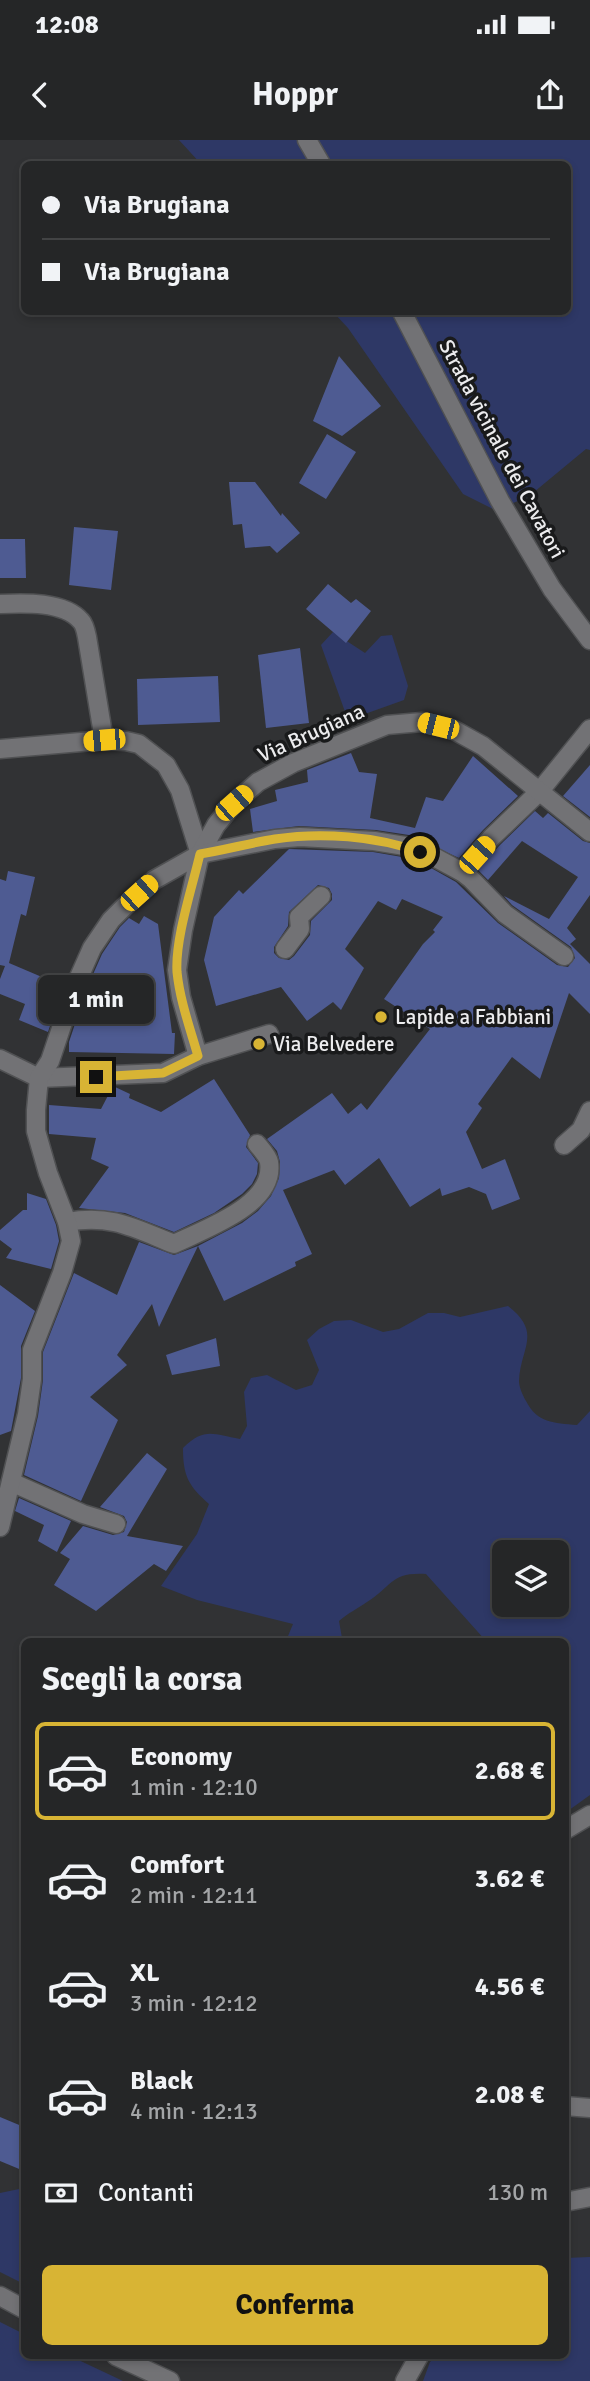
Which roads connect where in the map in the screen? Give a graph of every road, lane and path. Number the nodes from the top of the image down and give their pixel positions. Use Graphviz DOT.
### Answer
graph roads {
  1 [pos="307,140"];
  2 [pos="319,161"];
  3 [pos="404,315"];
  4 [pos="0,604"];
  5 [pos="590,640"];
  6 [pos="590,729"];
  7 [pos="104,740"];
  8 [pos="0,749"];
  9 [pos="539,792"];
  10 [pos="590,832"];
  11 [pos="200,854"];
  12 [pos="462,872"];
  13 [pos="321,895"];
  14 [pos="285,949"];
  15 [pos="564,956"];
  16 [pos="269,1034"];
  17 [pos="198,1056"];
  18 [pos="0,1059"];
  19 [pos="39,1079"];
  20 [pos="590,1111"];
  21 [pos="257,1144"];
  22 [pos="564,1145"];
  23 [pos="67,1222"];
  24 [pos="11,1482"];
  25 [pos="116,1524"];
  26 [pos="0,1527"];
  27 [pos="590,1815"];
  28 [pos="569,1828"];
  29 [pos="569,2106"];
  30 [pos="590,2108"];
  31 [pos="590,2197"];
  32 [pos="569,2201"];
  33 [pos="0,2296"];
  34 [pos="21,2307"];
  35 [pos="122,2359"];
  36 [pos="417,2359"];
  37 [pos="170,2381"];
  38 [pos="405,2381"];
  1 -- 2 [label="street"];
  3 -- 5 [label="street, Strada vicinale dei Cavatori"];
  4 -- 7 [label="street"];
  6 -- 9 [label="street"];
  7 -- 8 [label="street, Via Brugiana"];
  7 -- 11 [label="street, Via Brugiana"];
  9 -- 10 [label="street, Via Brugiana"];
  9 -- 11 [label="street, Via Brugiana"];
  9 -- 12 [label="street"];
  11 -- 12 [label="street"];
  11 -- 17 [label="street, Via Brugiana"];
  11 -- 19 [label="street"];
  12 -- 15 [label="street"];
  13 -- 14 [label="street"];
  16 -- 17 [label="street"];
  17 -- 19 [label="street"];
  18 -- 19 [label="street"];
  19 -- 23 [label="street"];
  20 -- 22 [label="street"];
  21 -- 23 [label="street"];
  23 -- 24 [label="street"];
  24 -- 25 [label="street"];
  24 -- 26 [label="street"];
  27 -- 28 [label="street"];
  29 -- 30 [label="street"];
  31 -- 32 [label="street"];
  33 -- 34 [label="street"];
  35 -- 37 [label="street"];
  36 -- 38 [label="street"];
}
